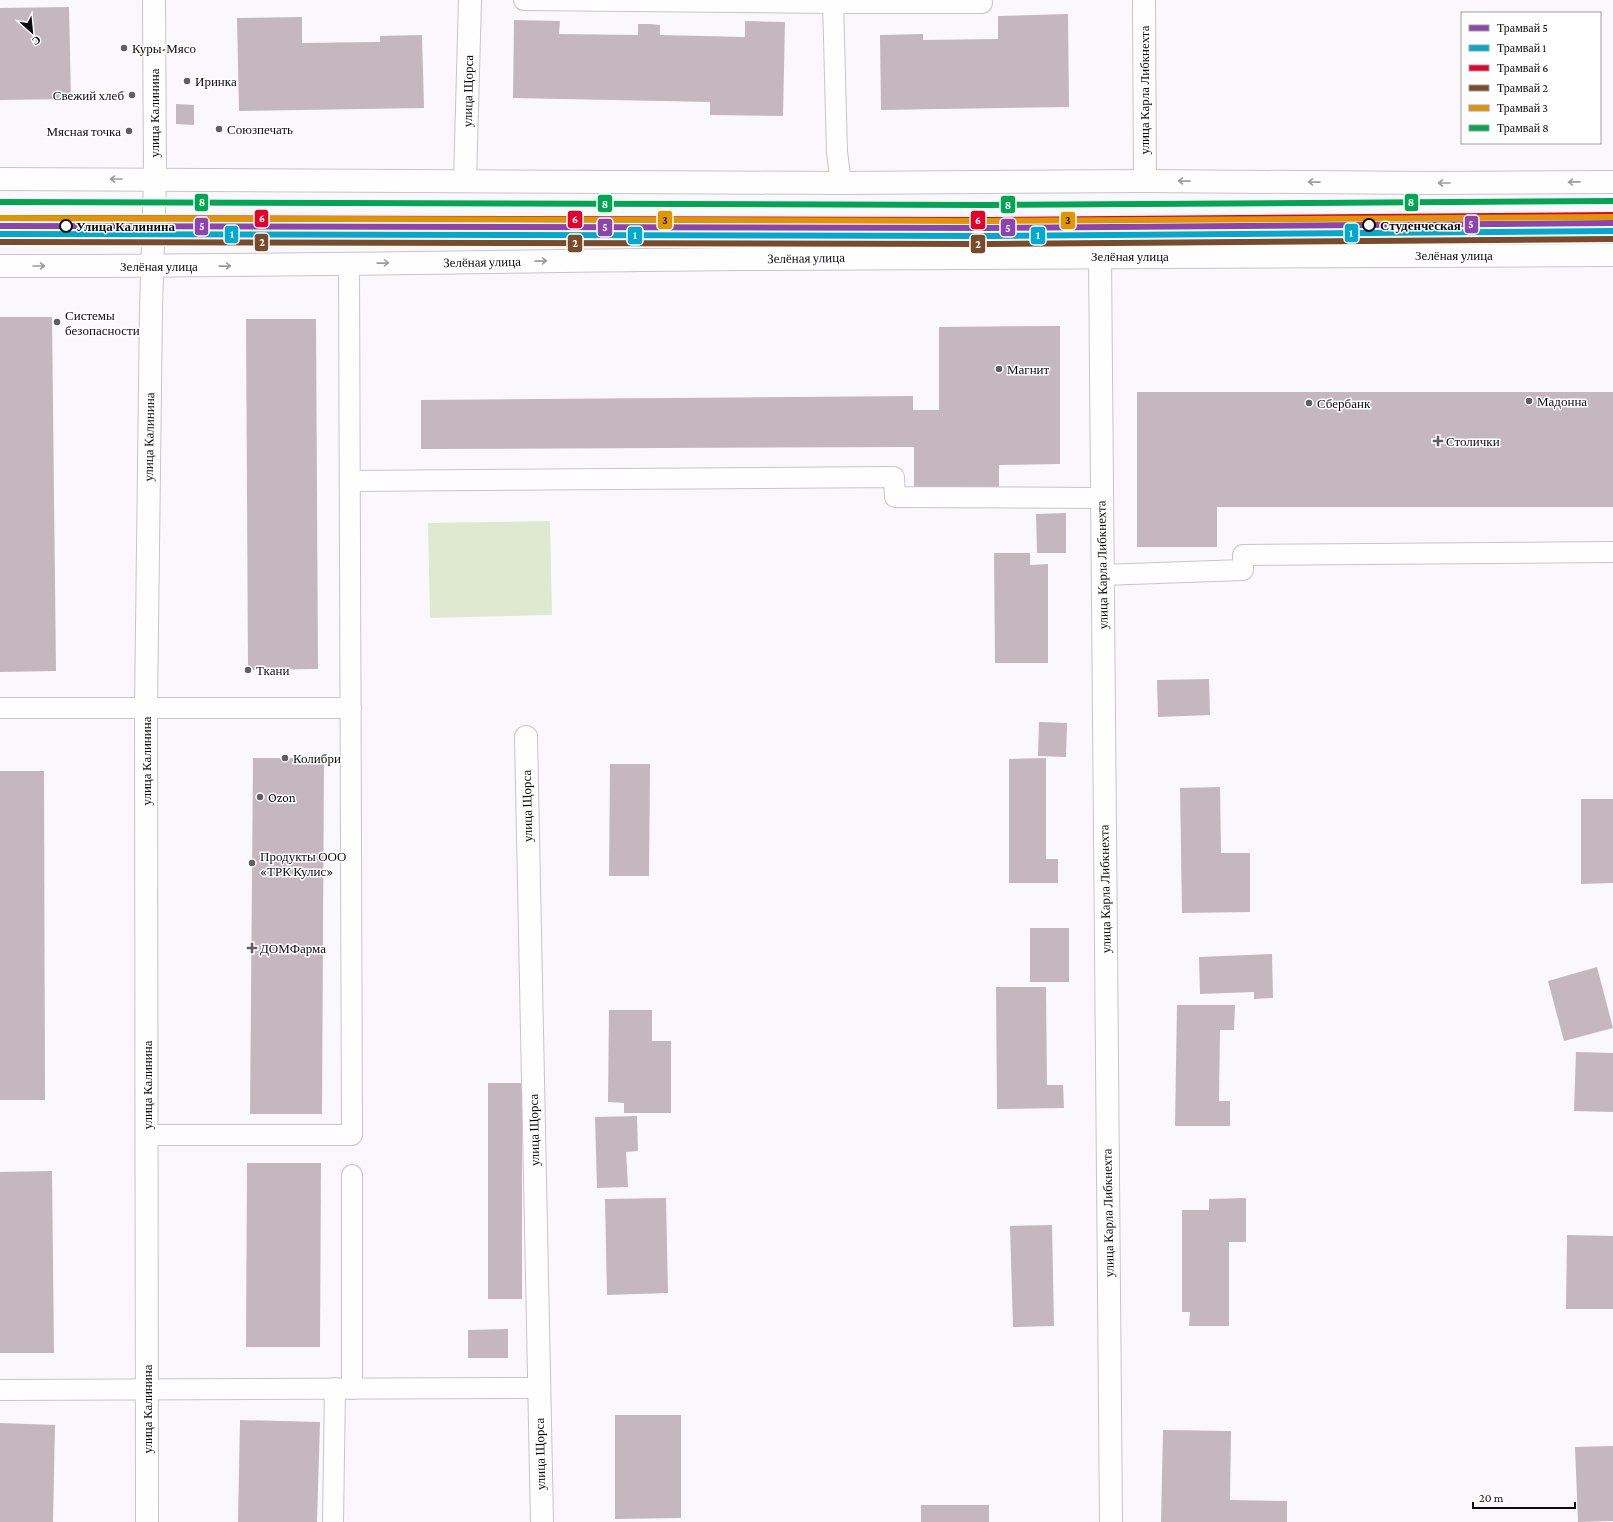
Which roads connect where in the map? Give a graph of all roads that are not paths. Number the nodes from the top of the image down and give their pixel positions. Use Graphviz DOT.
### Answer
graph roads {
  1 [pos="154,0"];
  2 [pos="470,0"];
  3 [pos="524,0"];
  4 [pos="1144,0"];
  5 [pos="833,2"];
  6 [pos="982,3"];
  7 [pos="0,179"];
  8 [pos="155,179"];
  9 [pos="465,181"];
  10 [pos="1144,181"];
  11 [pos="1613,182"];
  12 [pos="841,183"];
  13 [pos="1613,255"];
  14 [pos="1100,256"];
  15 [pos="349,263"];
  16 [pos="0,266"];
  17 [pos="153,266"];
  18 [pos="350,481"];
  19 [pos="1101,498"];
  20 [pos="1613,552"];
  21 [pos="1102,575"];
  22 [pos="146,707"];
  23 [pos="0,708"];
  24 [pos="351,708"];
  25 [pos="526,737"];
  26 [pos="147,1135"];
  27 [pos="352,1175"];
  28 [pos="343,1388"];
  29 [pos="539,1388"];
  30 [pos="147,1389"];
  31 [pos="0,1390"];
  32 [pos="147,1522"];
  33 [pos="333,1522"];
  34 [pos="542,1522"];
  35 [pos="1111,1522"];
  1 -- 8 [label="street, улица Калинина"];
  2 -- 9 [label="street, улица Щорса"];
  3 -- 5 [label="lane"];
  4 -- 10 [label="street, улица Карла Либкнехта"];
  5 -- 6 [label="lane"];
  5 -- 12 [label="lane"];
  8 -- 7 [label="street, one-way"];
  8 -- 9 [label="street"];
  8 -- 17 [label="street, улица Калинина"];
  9 -- 12 [label="street"];
  11 -- 10 [label="street, one-way"];
  10 -- 12 [label="street"];
  13 -- 14 [label="street, Зелёная улица"];
  15 -- 14 [label="street, Зелёная улица, one-way"];
  14 -- 19 [label="street, улица Карла Либкнехта"];
  17 -- 15 [label="street, Зелёная улица, one-way"];
  15 -- 18 [label="lane"];
  16 -- 17 [label="street, Зелёная улица, one-way"];
  17 -- 22 [label="street, улица Калинина"];
  18 -- 19 [label="lane"];
  18 -- 24 [label="lane"];
  19 -- 21 [label="street, улица Карла Либкнехта"];
  20 -- 21 [label="lane"];
  21 -- 35 [label="street, улица Карла Либкнехта"];
  22 -- 23 [label="lane"];
  22 -- 24 [label="lane"];
  22 -- 26 [label="street, улица Калинина"];
  24 -- 26 [label="lane"];
  25 -- 29 [label="street, улица Щорса"];
  26 -- 30 [label="street, улица Калинина"];
  27 -- 28 [label="lane"];
  28 -- 29 [label="lane"];
  28 -- 30 [label="lane"];
  28 -- 33 [label="lane"];
  29 -- 34 [label="street, улица Щорса"];
  30 -- 31 [label="lane"];
  30 -- 32 [label="street, улица Калинина"];
}
